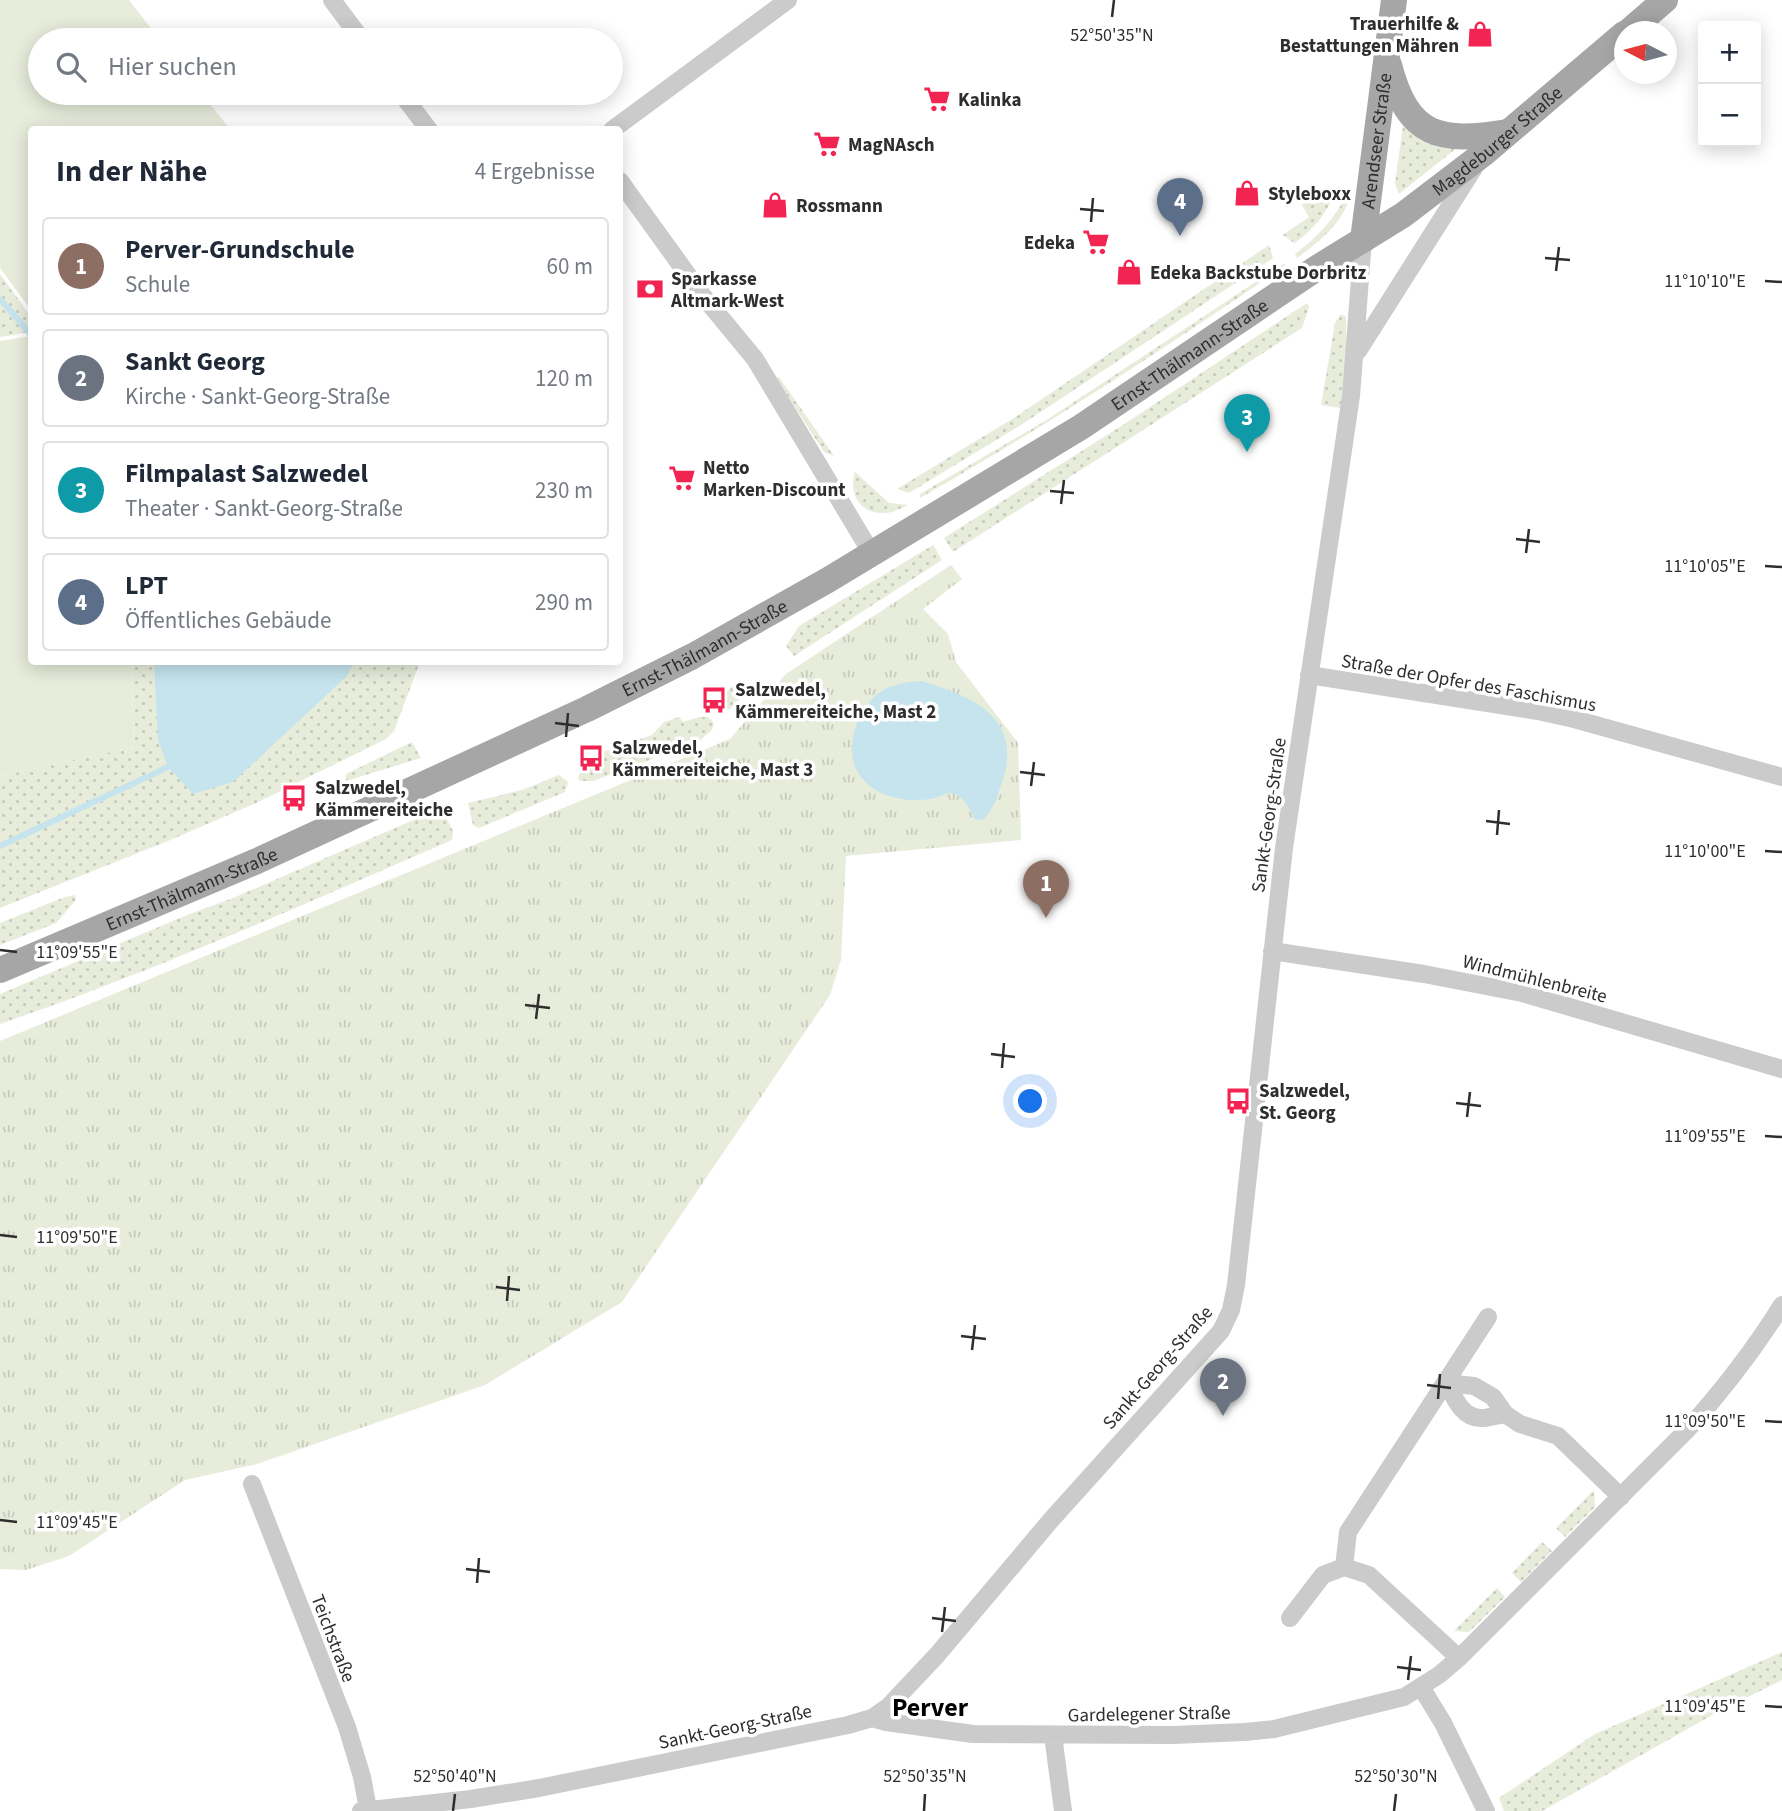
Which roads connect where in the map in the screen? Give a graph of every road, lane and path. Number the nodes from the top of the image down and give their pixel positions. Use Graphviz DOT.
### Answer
graph roads {
  1 [pos="332,0"];
  2 [pos="788,0"];
  3 [pos="1394,0"];
  4 [pos="1665,0"];
  5 [pos="1640,21"];
  6 [pos="353,28"];
  7 [pos="1614,43"];
  8 [pos="1386,57"];
  9 [pos="410,105"];
  10 [pos="426,126"];
  11 [pos="617,126"];
  12 [pos="1508,132"];
  13 [pos="1483,154"];
  14 [pos="623,184"];
  15 [pos="1363,240"];
  16 [pos="1356,354"];
  17 [pos="872,554"];
  18 [pos="1309,675"];
  19 [pos="1782,777"];
  20 [pos="1272,951"];
  21 [pos="0,970"];
  22 [pos="1782,1069"];
  23 [pos="1782,1305"];
  24 [pos="1488,1318"];
  25 [pos="1447,1383"];
  26 [pos="1505,1414"];
  27 [pos="252,1485"];
  28 [pos="1621,1497"];
  29 [pos="1343,1567"];
  30 [pos="1290,1618"];
  31 [pos="1459,1658"];
  32 [pos="1422,1687"];
  33 [pos="872,1718"];
  34 [pos="1053,1735"];
  35 [pos="364,1810"];
  36 [pos="1063,1811"];
  37 [pos="1486,1811"];
  1 -- 6 [label="street"];
  2 -- 11 [label="street"];
  3 -- 8 [label="main road, Arendseer Straße"];
  4 -- 5 [label="main road, Magdeburger Straße"];
  7 -- 12 [label="main road, Magdeburger Straße"];
  8 -- 12 [label="main road"];
  8 -- 15 [label="main road, Arendseer Straße"];
  9 -- 10 [label="street"];
  12 -- 13 [label="main road, Magdeburger Straße"];
  13 -- 15 [label="main road, Magdeburger Straße"];
  13 -- 16 [label="street, Sankt-Georg-Straße"];
  14 -- 17 [label="street"];
  15 -- 16 [label="street, Sankt-Georg-Straße"];
  15 -- 17 [label="main road, Ernst-Thälmann-Straße"];
  16 -- 18 [label="street, Sankt-Georg-Straße"];
  17 -- 21 [label="main road, Ernst-Thälmann-Straße"];
  18 -- 19 [label="street, Straße der Opfer des Faschismus"];
  18 -- 20 [label="street, Sankt-Georg-Straße"];
  20 -- 22 [label="street, Windmühlenbreite"];
  20 -- 33 [label="street, Sankt-Georg-Straße"];
  23 -- 28 [label="street, Gardelegener Straße"];
  24 -- 25 [label="street"];
  25 -- 26 [label="street"];
  25 -- 26 [label="street"];
  25 -- 29 [label="street"];
  26 -- 28 [label="street"];
  27 -- 35 [label="street, Teichstraße"];
  28 -- 31 [label="street, Gardelegener Straße"];
  29 -- 30 [label="street"];
  29 -- 31 [label="street"];
  31 -- 32 [label="street, Gardelegener Straße"];
  32 -- 34 [label="street, Gardelegener Straße"];
  32 -- 37 [label="street"];
  33 -- 34 [label="street, Gardelegener Straße"];
  33 -- 35 [label="street, Sankt-Georg-Straße"];
  34 -- 36 [label="street"];
}
